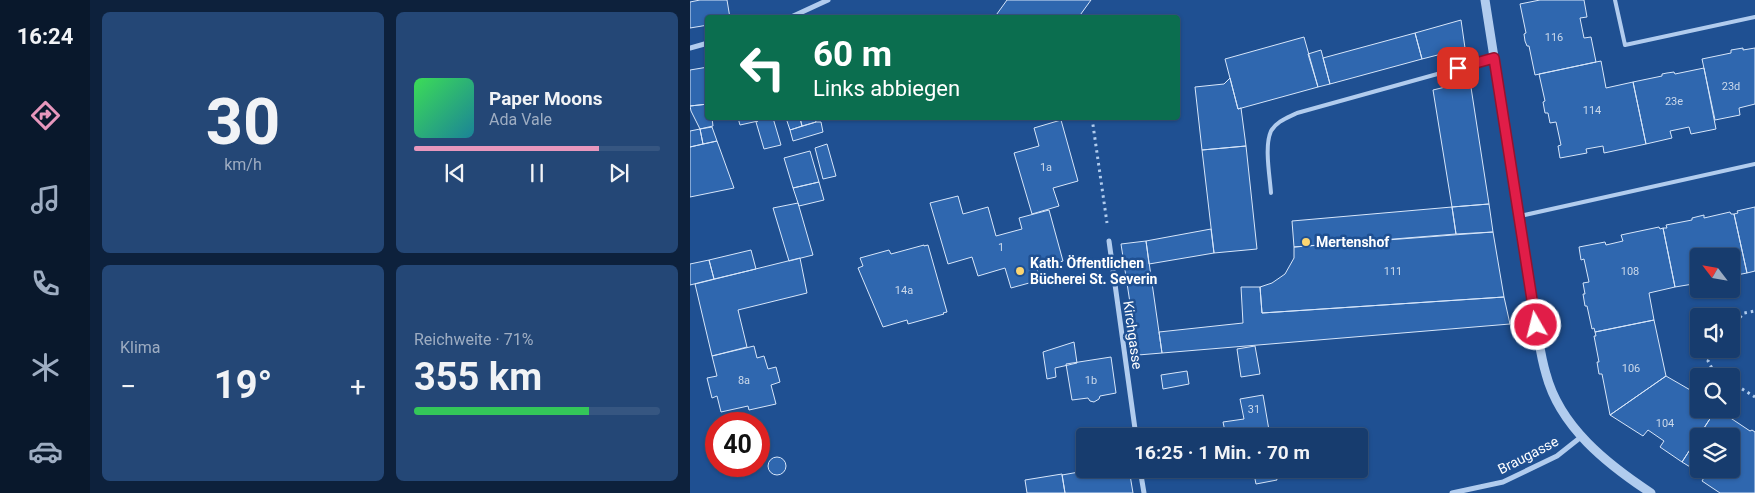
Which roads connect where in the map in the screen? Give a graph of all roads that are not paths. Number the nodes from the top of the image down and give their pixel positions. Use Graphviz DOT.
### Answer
graph roads {
  1 [pos="828,0"];
  2 [pos="1485,0"];
  3 [pos="1615,0"];
  4 [pos="796,15"];
  5 [pos="1755,17"];
  6 [pos="705,45"];
  7 [pos="690,48"];
  8 [pos="1494,58"];
  9 [pos="1755,164"];
  10 [pos="1271,193"];
  11 [pos="1520,216"];
  12 [pos="1109,241"];
  13 [pos="1135,428"];
  14 [pos="1581,437"];
  15 [pos="1142,478"];
  16 [pos="1144,493"];
  17 [pos="1452,493"];
  18 [pos="1651,493"];
  1 -- 4 [label="street"];
  2 -- 8 [label="street"];
  3 -- 5 [label="lane"];
  6 -- 7 [label="street"];
  8 -- 10 [label="lane"];
  8 -- 11 [label="street"];
  9 -- 11 [label="lane"];
  11 -- 14 [label="street"];
  12 -- 13 [label="street, Kirchgasse"];
  14 -- 17 [label="street, Braugasse"];
  14 -- 18 [label="street"];
  15 -- 16 [label="street"];
}
